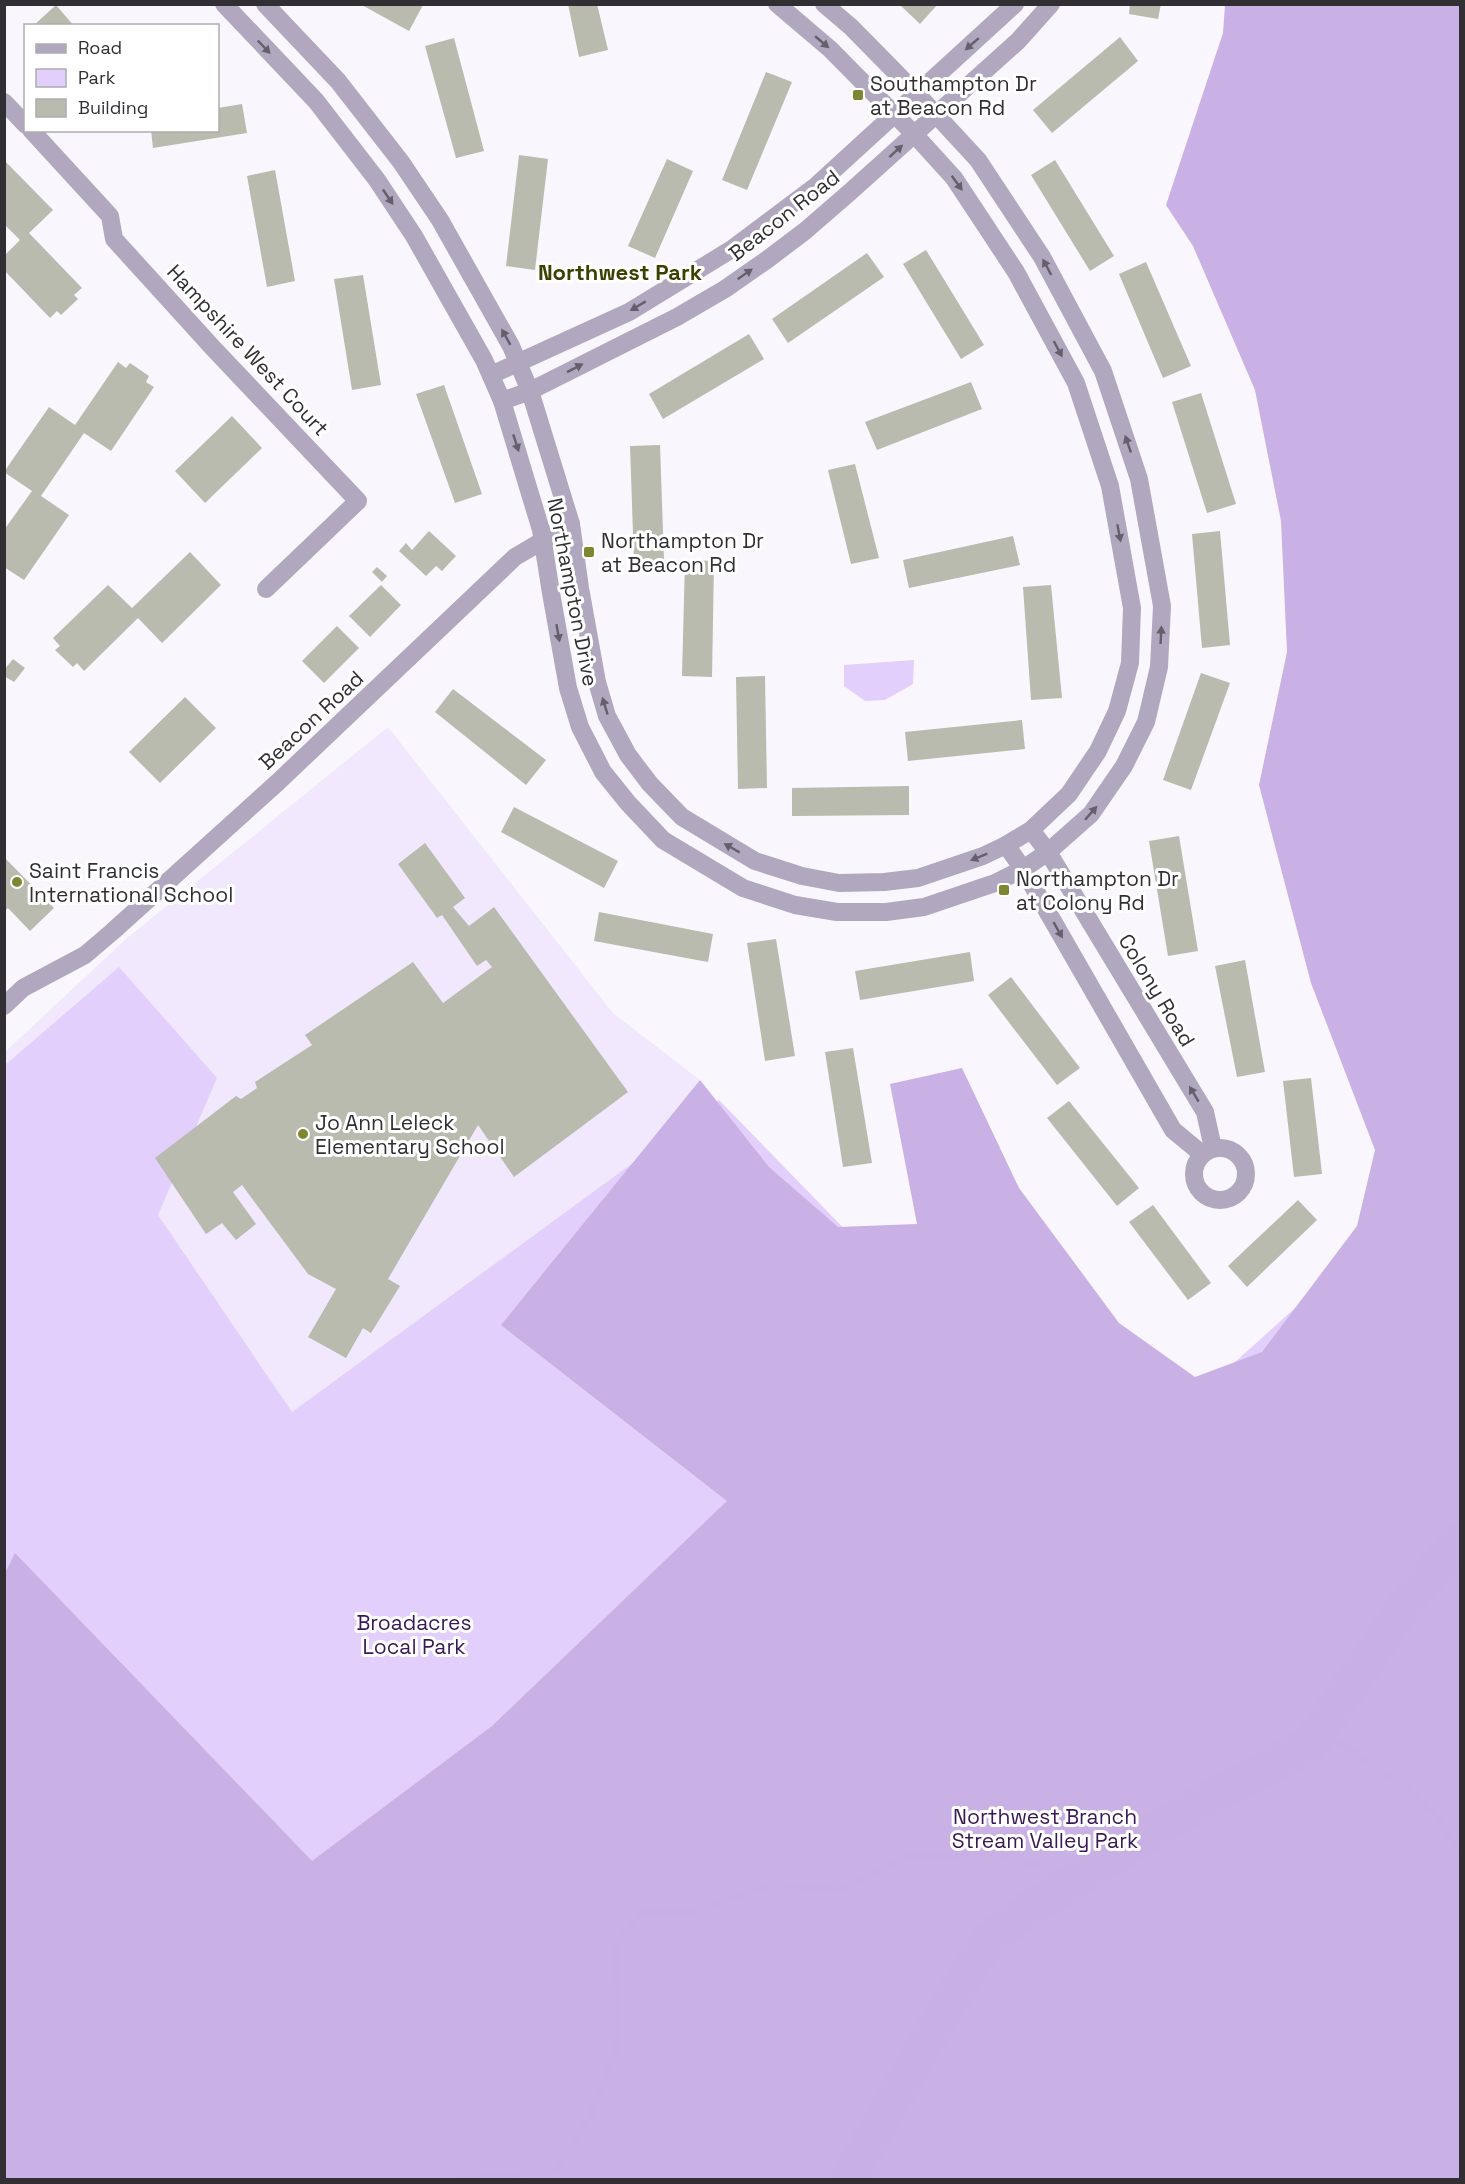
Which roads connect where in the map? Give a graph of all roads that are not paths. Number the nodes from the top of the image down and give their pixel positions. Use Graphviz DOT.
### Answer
graph roads {
  1 [pos="224,4"];
  2 [pos="265,4"];
  3 [pos="777,4"];
  4 [pos="824,4"];
  5 [pos="1015,4"];
  6 [pos="1051,4"];
  7 [pos="916,93"];
  8 [pos="4,102"];
  9 [pos="895,114"];
  10 [pos="936,114"];
  11 [pos="24,123"];
  12 [pos="33,132"];
  13 [pos="914,134"];
  14 [pos="518,362"];
  15 [pos="491,375"];
  16 [pos="530,391"];
  17 [pos="502,401"];
  18 [pos="571,524"];
  19 [pos="543,541"];
  20 [pos="266,589"];
  21 [pos="1031,830"];
  22 [pos="1006,844"];
  23 [pos="1048,852"];
  24 [pos="770,866"];
  25 [pos="1023,869"];
  26 [pos="760,894"];
  27 [pos="4,1006"];
  1 -- 15 [label="street, Northampton Drive, one-way"];
  14 -- 2 [label="street, Northampton Drive, one-way"];
  3 -- 9 [label="street, Northampton Drive, one-way"];
  4 -- 7 [label="street, Northampton Drive"];
  5 -- 7 [label="street, Beacon Road, one-way"];
  6 -- 10 [label="street, Beacon Road"];
  7 -- 9 [label="street, Beacon Road"];
  7 -- 10 [label="street, Northampton Drive"];
  8 -- 11 [label="street"];
  9 -- 13 [label="street, Northampton Drive"];
  9 -- 14 [label="street, Beacon Road, one-way"];
  10 -- 13 [label="street, Beacon Road"];
  23 -- 10 [label="street, Northampton Drive, one-way"];
  12 -- 20 [label="street, Hampshire West Court"];
  16 -- 13 [label="street, Beacon Road, one-way"];
  13 -- 21 [label="street, Northampton Drive, one-way"];
  14 -- 15 [label="street, Beacon Road"];
  14 -- 16 [label="street, Northampton Drive"];
  15 -- 17 [label="street, Northampton Drive"];
  16 -- 17 [label="street, Beacon Road"];
  16 -- 18 [label="street, Northampton Drive"];
  17 -- 19 [label="street, Northampton Drive, one-way"];
  18 -- 19 [label="street, Beacon Road"];
  24 -- 18 [label="street, Northampton Drive, one-way"];
  19 -- 26 [label="street, Northampton Drive, one-way"];
  19 -- 27 [label="street, Beacon Road"];
  21 -- 22 [label="street, Northampton Drive"];
  21 -- 23 [label="street, Colony Road"];
  22 -- 24 [label="street, Northampton Drive, one-way"];
  22 -- 25 [label="street, Colony Road"];
  23 -- 25 [label="street, Northampton Drive"];
  25 -- 23 [label="street, Colony Road, one-way"];
  24 -- 26 [label="street"];
  25 -- 26 [label="street, Northampton Drive"];
}
